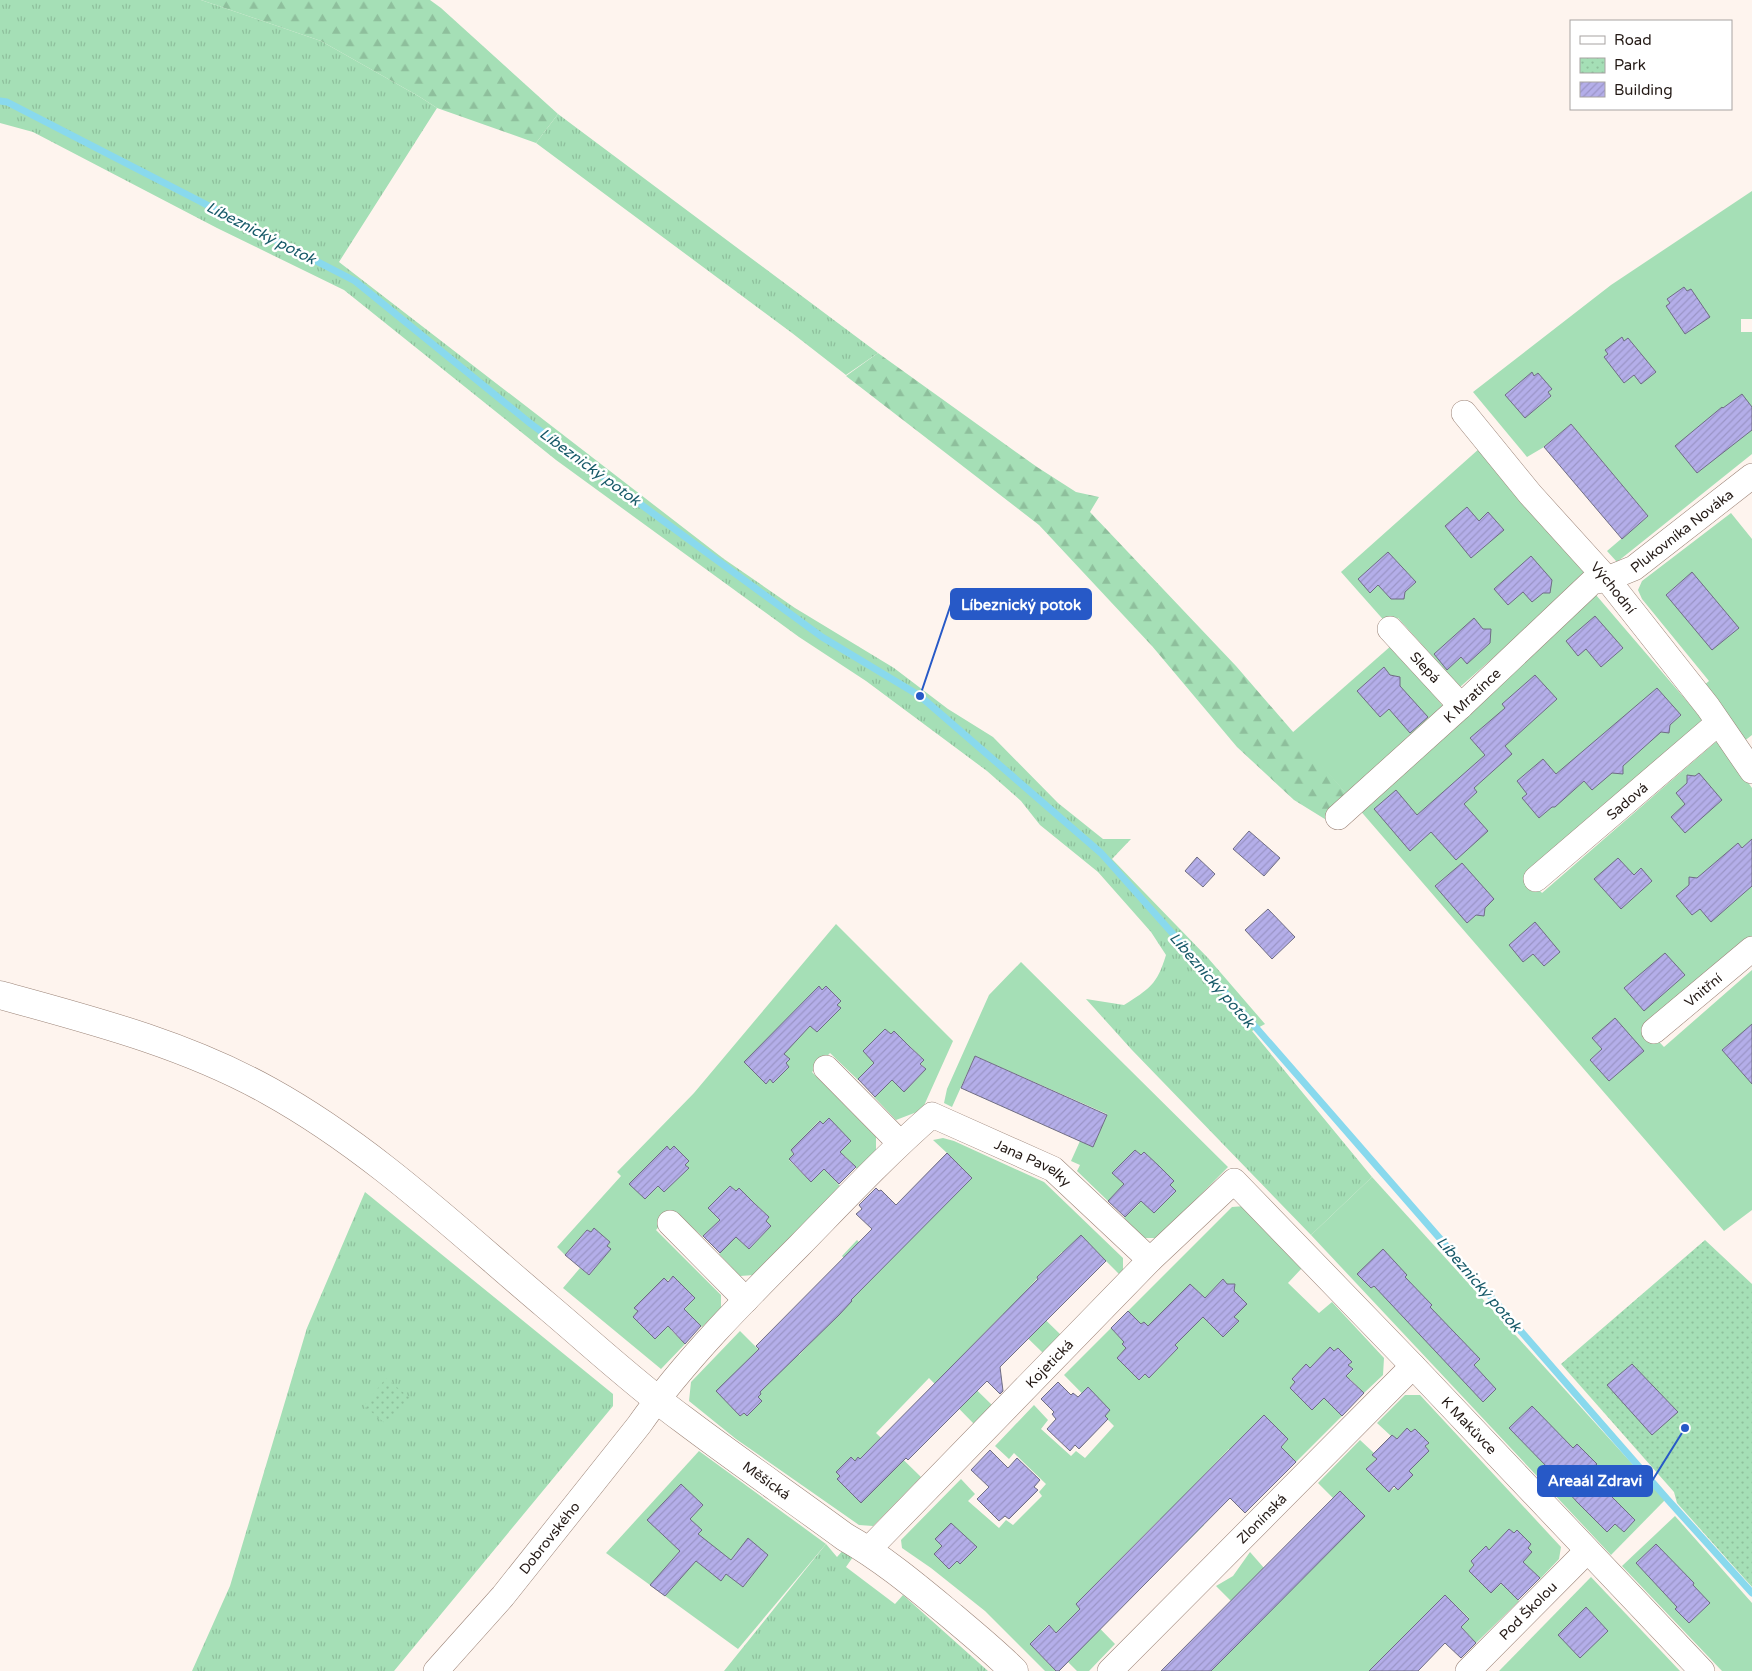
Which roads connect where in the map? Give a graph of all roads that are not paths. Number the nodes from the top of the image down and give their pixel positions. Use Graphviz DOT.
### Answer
graph roads {
  1 [pos="1464,413"];
  2 [pos="1752,476"];
  3 [pos="1607,579"];
  4 [pos="1390,629"];
  5 [pos="1461,706"];
  6 [pos="1718,723"];
  7 [pos="1752,770"];
  8 [pos="1338,817"];
  9 [pos="1536,879"];
  10 [pos="1752,949"];
  11 [pos="0,995"];
  12 [pos="1654,1031"];
  13 [pos="826,1068"];
  14 [pos="900,1144"];
  15 [pos="1234,1181"];
  16 [pos="670,1223"];
  17 [pos="1150,1260"];
  18 [pos="746,1300"];
  19 [pos="1413,1366"];
  20 [pos="658,1399"];
  21 [pos="868,1550"];
  22 [pos="1587,1550"];
  23 [pos="436,1671"];
  24 [pos="1014,1671"];
  25 [pos="1110,1671"];
  26 [pos="1468,1671"];
  27 [pos="1702,1671"];
  1 -- 3 [label="street, Východní"];
  2 -- 3 [label="street, Plukovníka Nováka"];
  3 -- 5 [label="street, K Mratínce"];
  3 -- 6 [label="street, Východní"];
  4 -- 5 [label="street, Slepá"];
  5 -- 8 [label="street, K Mratínce"];
  6 -- 7 [label="street, Východní"];
  6 -- 9 [label="street, Sadová"];
  10 -- 12 [label="street, Vnitřní"];
  11 -- 20 [label="street, Měšická"];
  13 -- 14 [label="street"];
  14 -- 17 [label="street, Jana Pavelky"];
  14 -- 18 [label="street, Jana Pavelky"];
  15 -- 17 [label="street, Kojetická"];
  15 -- 19 [label="street, K Makůvce"];
  16 -- 18 [label="street"];
  17 -- 21 [label="street, Kojetická"];
  18 -- 20 [label="street, Jana Pavelky"];
  19 -- 22 [label="street, K Makůvce"];
  19 -- 25 [label="street, Zlonínská"];
  20 -- 21 [label="street, Měšická"];
  20 -- 23 [label="street, Dobrovského"];
  21 -- 24 [label="street, Měšická"];
  22 -- 26 [label="street, Pod Školou"];
  22 -- 27 [label="street, K Makůvce"];
}
